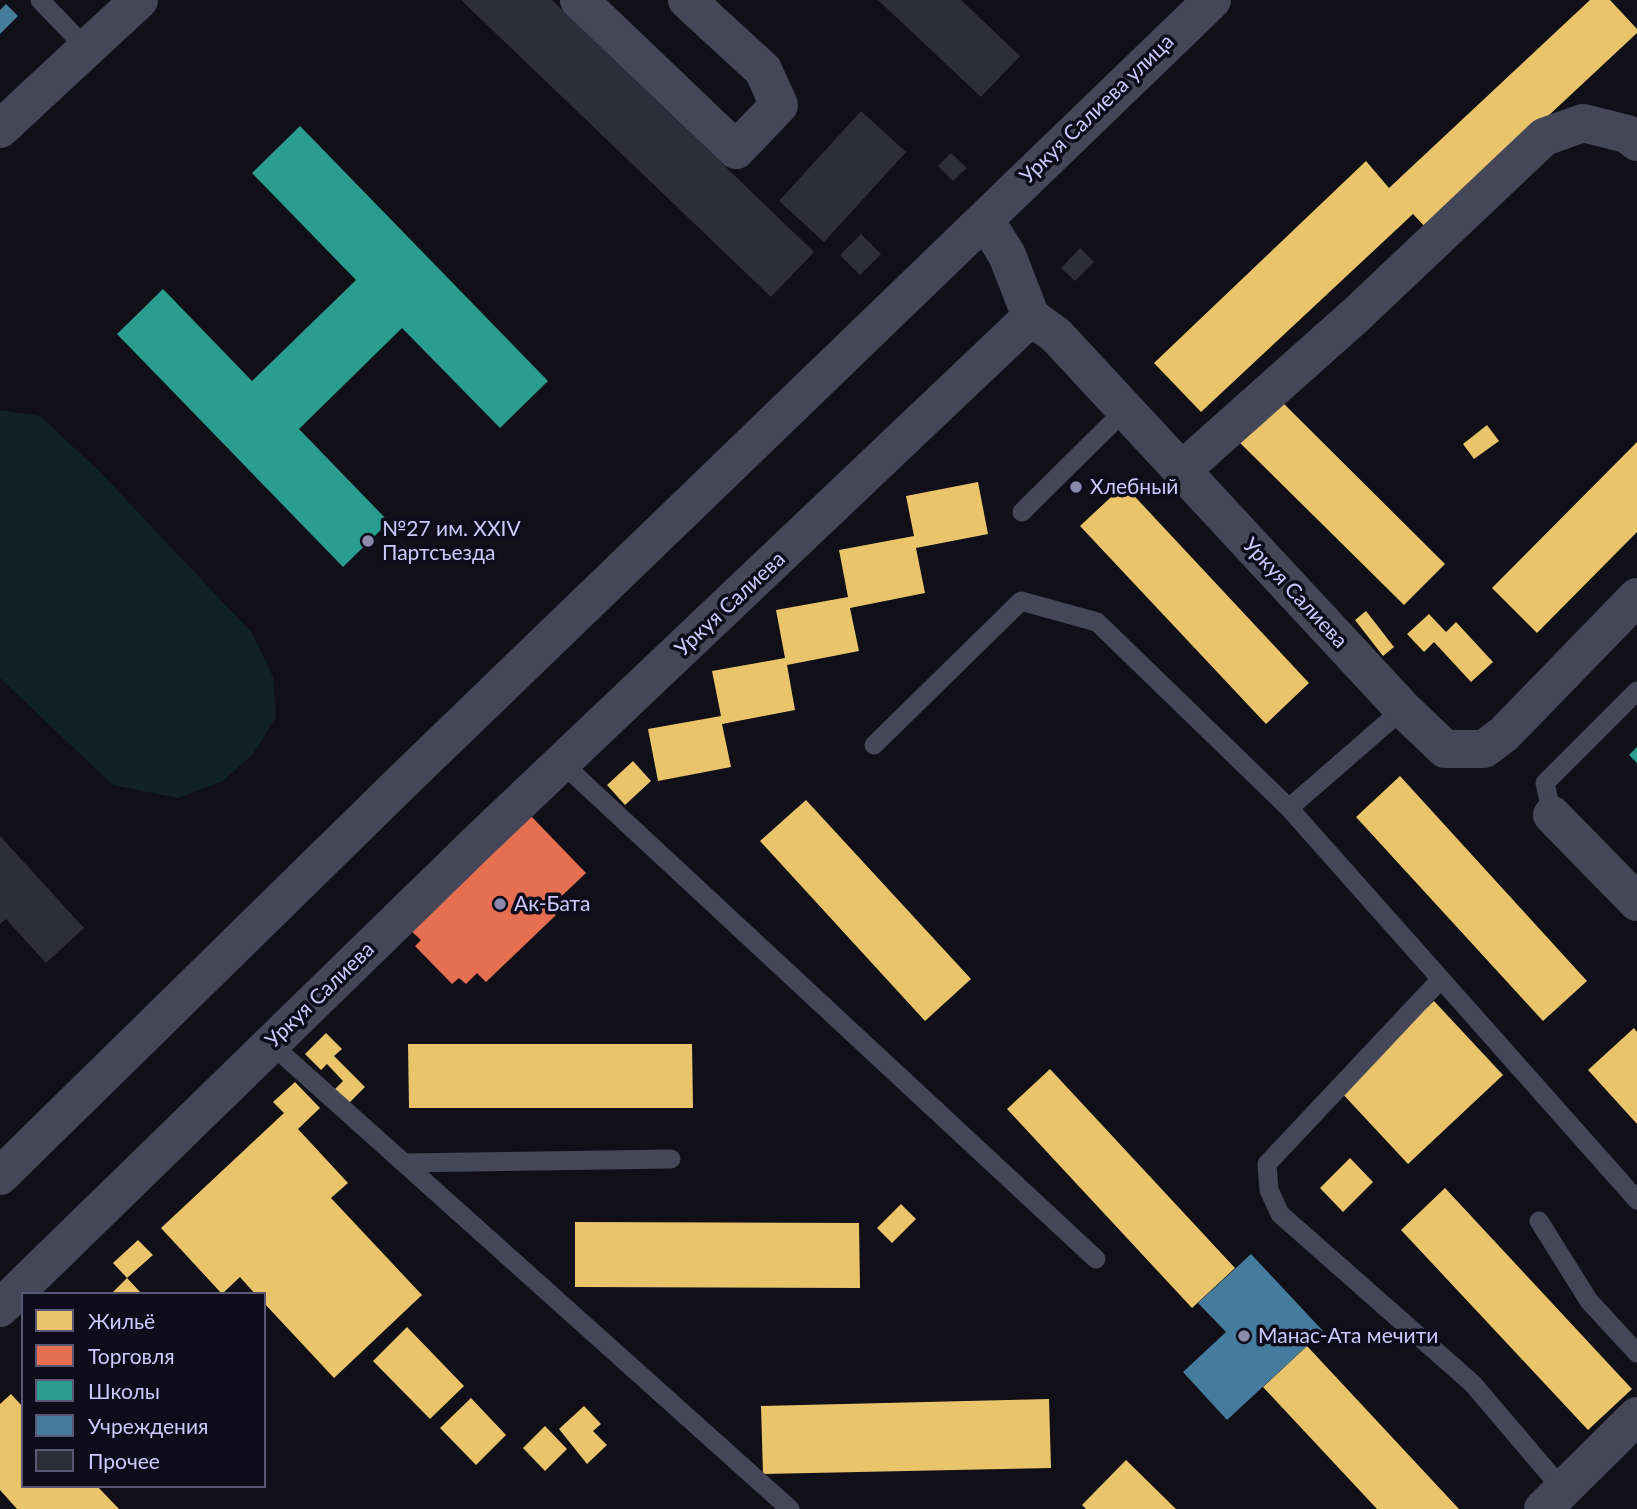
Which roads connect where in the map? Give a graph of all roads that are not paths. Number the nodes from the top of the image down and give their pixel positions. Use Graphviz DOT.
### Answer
graph roads {
  1 [pos="40,0"];
  2 [pos="139,0"];
  3 [pos="579,0"];
  4 [pos="687,0"];
  5 [pos="1212,0"];
  6 [pos="87,49"];
  7 [pos="0,129"];
  8 [pos="1634,133"];
  9 [pos="985,220"];
  10 [pos="1031,317"];
  11 [pos="1125,410"];
  12 [pos="1182,470"];
  13 [pos="1022,512"];
  14 [pos="1637,597"];
  15 [pos="1637,691"];
  16 [pos="1403,709"];
  17 [pos="874,745"];
  18 [pos="562,763"];
  19 [pos="1289,808"];
  20 [pos="1552,815"];
  21 [pos="1637,902"];
  22 [pos="1441,979"];
  23 [pos="270,1043"];
  24 [pos="671,1159"];
  25 [pos="404,1163"];
  26 [pos="0,1176"];
  27 [pos="1637,1200"];
  28 [pos="1539,1221"];
  29 [pos="1096,1259"];
  30 [pos="0,1308"];
  31 [pos="1637,1353"];
  32 [pos="1637,1416"];
  33 [pos="1553,1499"];
  34 [pos="790,1509"];
  1 -- 6 [label="lane"];
  2 -- 6 [label="street"];
  3 -- 4 [label="street"];
  5 -- 9 [label="street, Уркуя Салиева улица"];
  6 -- 7 [label="street"];
  8 -- 12 [label="street"];
  9 -- 10 [label="street"];
  9 -- 26 [label="street"];
  10 -- 11 [label="street, Уркуя Салиева"];
  10 -- 18 [label="street, Уркуя Салиева"];
  11 -- 12 [label="street, Уркуя Салиева"];
  11 -- 13 [label="lane"];
  12 -- 16 [label="street, Уркуя Салиева"];
  14 -- 16 [label="street, Уркуя Салиева"];
  15 -- 20 [label="lane"];
  16 -- 19 [label="lane"];
  17 -- 19 [label="lane"];
  18 -- 23 [label="street, Уркуя Салиева"];
  18 -- 29 [label="lane"];
  19 -- 22 [label="lane"];
  20 -- 21 [label="street"];
  22 -- 27 [label="lane"];
  22 -- 33 [label="lane"];
  23 -- 25 [label="lane"];
  23 -- 30 [label="street, Уркуя Салиева"];
  24 -- 25 [label="lane"];
  25 -- 34 [label="lane"];
  28 -- 31 [label="lane"];
  32 -- 33 [label="street"];
}
